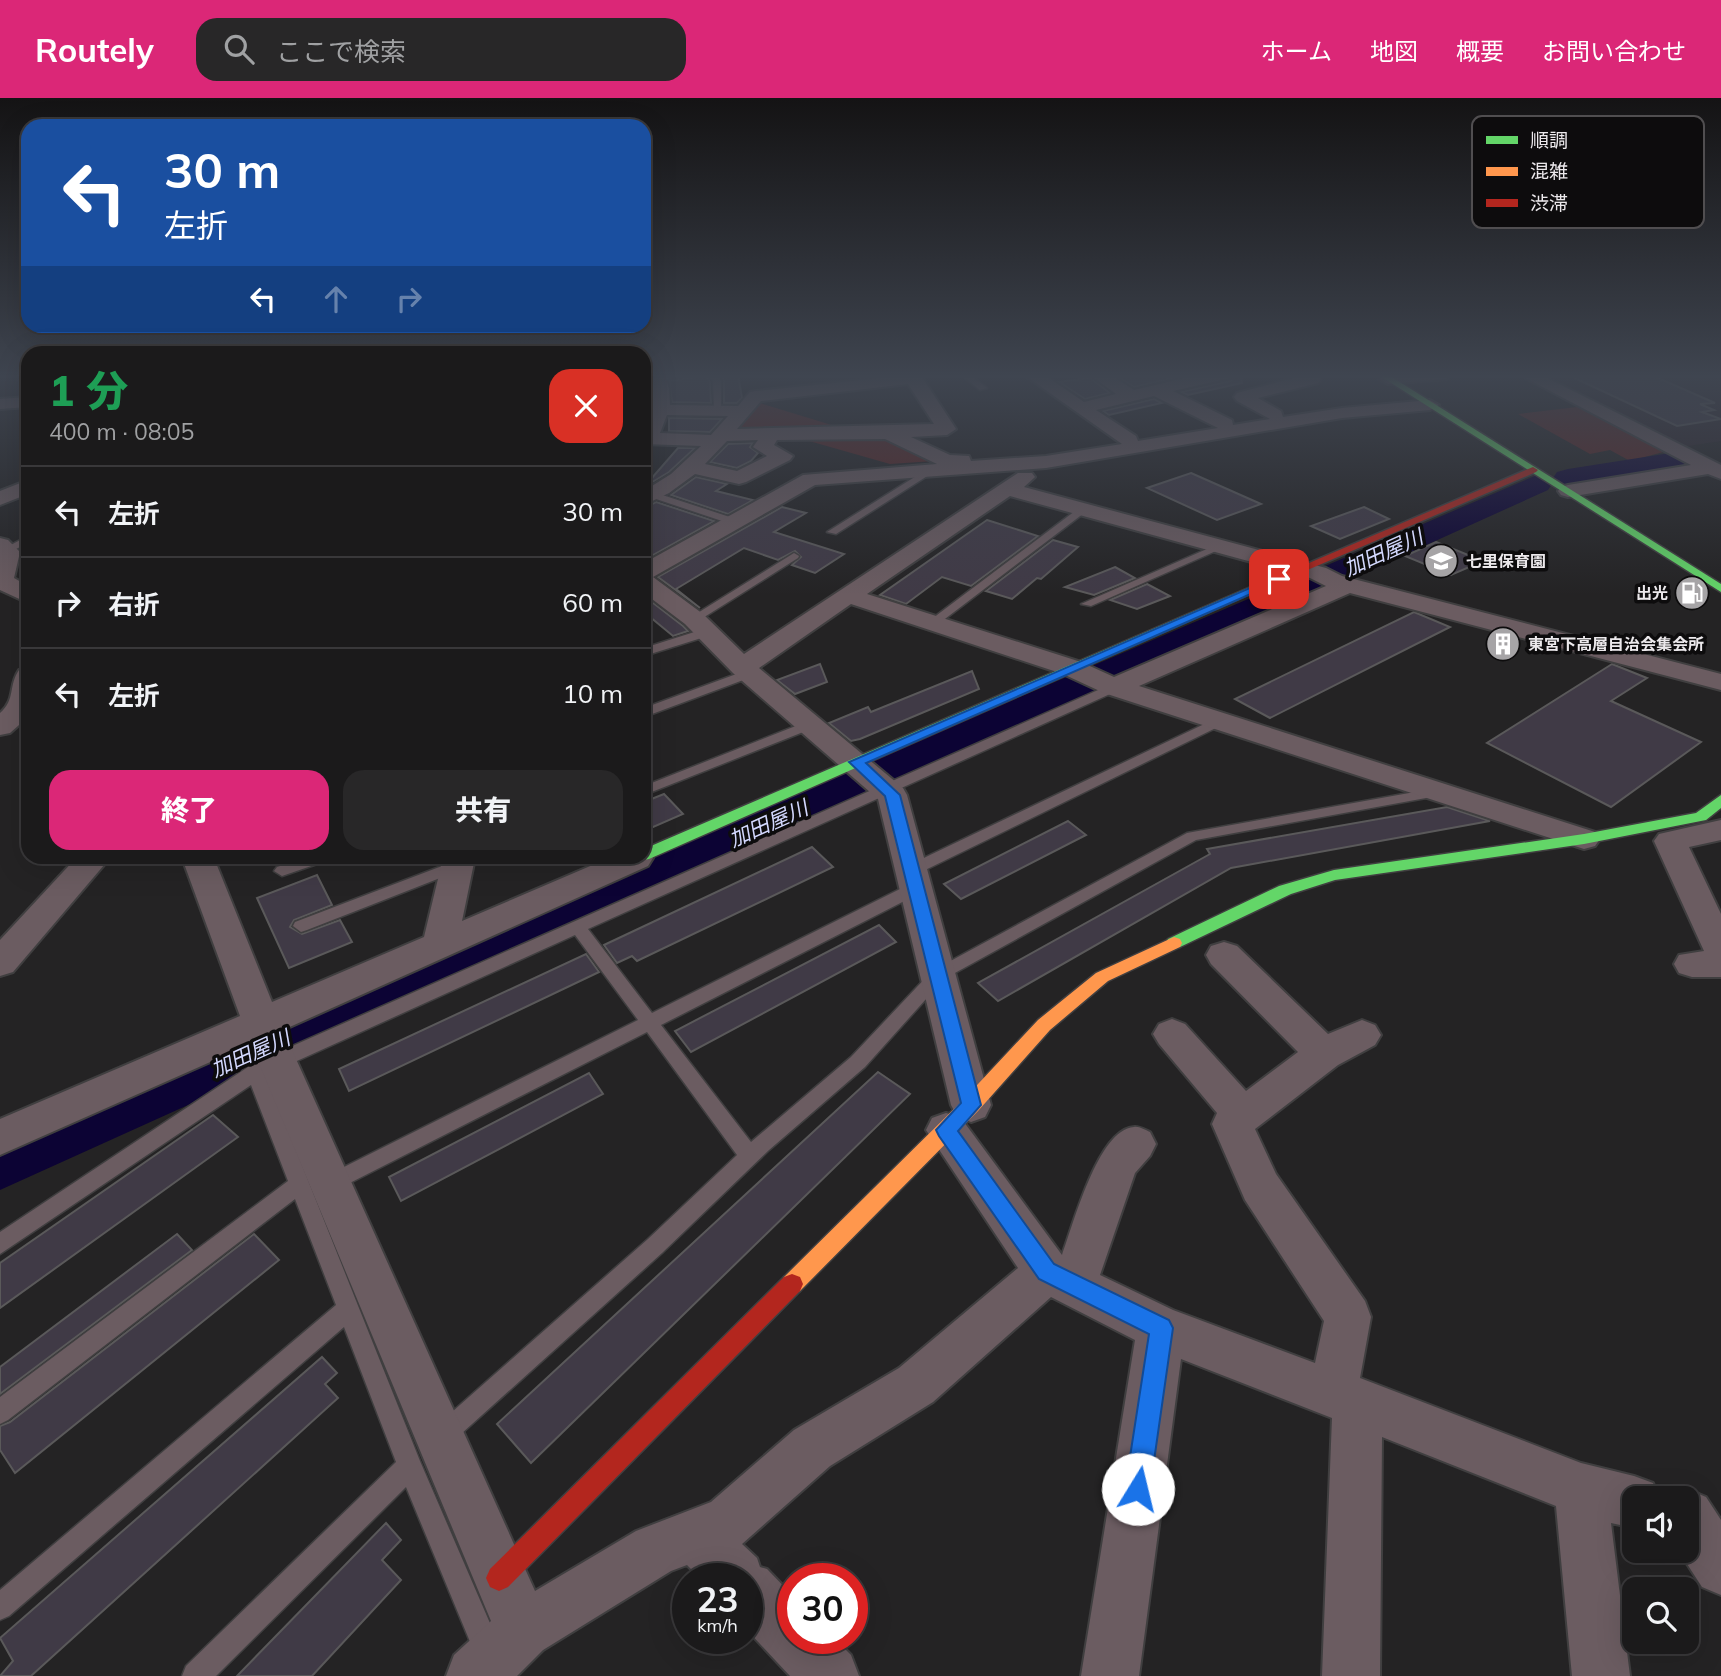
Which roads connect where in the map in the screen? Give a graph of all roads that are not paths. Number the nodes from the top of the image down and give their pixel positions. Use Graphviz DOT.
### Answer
graph roads {
  1 [pos="711,448"];
  2 [pos="764,448"];
  3 [pos="919,448"];
  4 [pos="1075,448"];
  5 [pos="1133,448"];
  6 [pos="1498,448"];
  7 [pos="1670,448"];
  8 [pos="1046,462"];
  9 [pos="693,467"];
  10 [pos="1533,470"];
  11 [pos="929,471"];
  12 [pos="1716,471"];
  13 [pos="21,489"];
  14 [pos="1007,489"];
  15 [pos="1568,491"];
  16 [pos="651,493"];
  17 [pos="651,496"];
  18 [pos="0,499"];
  19 [pos="1083,510"];
  20 [pos="735,522"];
  21 [pos="832,531"];
  22 [pos="21,541"];
  23 [pos="3,547"];
  24 [pos="1220,547"];
  25 [pos="794,556"];
  26 [pos="651,569"];
  27 [pos="1326,577"];
  28 [pos="651,587"];
  29 [pos="1721,589"];
  30 [pos="21,592"];
  31 [pos="850,596"];
  32 [pos="1087,604"];
  33 [pos="933,623"];
  34 [pos="700,625"];
  35 [pos="651,649"];
  36 [pos="1072,668"];
  37 [pos="746,670"];
  38 [pos="1721,682"];
  39 [pos="1114,687"];
  40 [pos="21,710"];
  41 [pos="651,710"];
  42 [pos="1219,721"];
  43 [pos="811,724"];
  44 [pos="0,727"];
  45 [pos="872,776"];
  46 [pos="651,788"];
  47 [pos="1437,792"];
  48 [pos="1720,810"];
  49 [pos="1584,839"];
  50 [pos="651,853"];
  51 [pos="89,864"];
  52 [pos="200,864"];
  53 [pos="301,864"];
  54 [pos="454,864"];
  55 [pos="463,864"];
  56 [pos="624,864"];
  57 [pos="282,871"];
  58 [pos="914,879"];
  59 [pos="301,926"];
  60 [pos="577,926"];
  61 [pos="440,944"];
  62 [pos="1224,955"];
  63 [pos="1711,959"];
  64 [pos="0,963"];
  65 [pos="938,975"];
  66 [pos="650,1022"];
  67 [pos="1172,1034"];
  68 [pos="1362,1035"];
  69 [pos="267,1049"];
  70 [pos="1324,1054"];
  71 [pos="1243,1115"];
  72 [pos="959,1118"];
  73 [pos="0,1138"];
  74 [pos="1135,1144"];
  75 [pos="749,1155"];
  76 [pos="315,1184"];
  77 [pos="0,1244"];
  78 [pos="1060,1278"];
  79 [pos="348,1309"];
  80 [pos="1161,1328"];
  81 [pos="1345,1397"];
  82 [pos="0,1412"];
  83 [pos="424,1452"];
  84 [pos="1581,1489"];
  85 [pos="1622,1499"];
  86 [pos="1699,1534"];
  87 [pos="696,1535"];
  88 [pos="723,1563"];
  89 [pos="1721,1568"];
  90 [pos="499,1578"];
  91 [pos="763,1606"];
  92 [pos="0,1607"];
  93 [pos="777,1620"];
  94 [pos="809,1654"];
  95 [pos="497,1655"];
  96 [pos="196,1676"];
  97 [pos="830,1676"];
  98 [pos="1110,1676"];
  99 [pos="1350,1676"];
  100 [pos="1601,1676"];
  1 -- 9 [label="street"];
  2 -- 9 [label="street"];
  3 -- 4 [label="street"];
  5 -- 8 [label="street"];
  6 -- 10 [label="street"];
  7 -- 12 [label="street"];
  8 -- 11 [label="street"];
  8 -- 14 [label="street"];
  9 -- 16 [label="street"];
  10 -- 15 [label="street"];
  10 -- 27 [label="street"];
  11 -- 20 [label="street"];
  11 -- 21 [label="lane"];
  12 -- 15 [label="street"];
  13 -- 18 [label="street"];
  14 -- 19 [label="street"];
  14 -- 31 [label="street"];
  15 -- 29 [label="street"];
  17 -- 20 [label="lane"];
  19 -- 24 [label="street"];
  19 -- 33 [label="lane"];
  20 -- 26 [label="street"];
  22 -- 23 [label="lane"];
  23 -- 30 [label="street"];
  24 -- 27 [label="street"];
  24 -- 32 [label="lane"];
  25 -- 34 [label="lane"];
  27 -- 36 [label="street"];
  27 -- 38 [label="street"];
  27 -- 39 [label="street"];
  28 -- 34 [label="street"];
  31 -- 33 [label="street"];
  31 -- 37 [label="street"];
  33 -- 36 [label="street"];
  34 -- 35 [label="lane"];
  34 -- 37 [label="street"];
  36 -- 39 [label="street"];
  36 -- 45 [label="street"];
  37 -- 41 [label="lane"];
  37 -- 43 [label="street"];
  39 -- 42 [label="street"];
  39 -- 45 [label="lane"];
  40 -- 44 [label="street"];
  42 -- 47 [label="street"];
  42 -- 58 [label="lane"];
  43 -- 45 [label="street"];
  43 -- 46 [label="lane"];
  45 -- 50 [label="street"];
  45 -- 58 [label="street"];
  45 -- 60 [label="lane"];
  47 -- 49 [label="street"];
  47 -- 65 [label="lane"];
  48 -- 49 [label="street"];
  48 -- 63 [label="street"];
  49 -- 72 [label="street"];
  51 -- 64 [label="street"];
  52 -- 69 [label="street"];
  53 -- 57 [label="lane"];
  54 -- 59 [label="lane"];
  55 -- 61 [label="street"];
  56 -- 61 [label="street"];
  58 -- 65 [label="street"];
  58 -- 66 [label="lane"];
  60 -- 66 [label="lane"];
  60 -- 69 [label="lane"];
  61 -- 69 [label="street"];
  62 -- 70 [label="street"];
  65 -- 72 [label="street"];
  65 -- 75 [label="lane"];
  66 -- 75 [label="lane"];
  66 -- 76 [label="lane"];
  67 -- 71 [label="street"];
  68 -- 70 [label="street"];
  69 -- 73 [label="street"];
  69 -- 76 [label="street"];
  69 -- 77 [label="lane"];
  70 -- 71 [label="street"];
  71 -- 81 [label="street"];
  72 -- 78 [label="street"];
  72 -- 90 [label="street"];
  74 -- 78 [label="street"];
  75 -- 83 [label="lane"];
  76 -- 79 [label="lane"];
  76 -- 82 [label="lane"];
  76 -- 83 [label="street"];
  78 -- 80 [label="street"];
  78 -- 87 [label="street"];
  79 -- 83 [label="lane"];
  79 -- 92 [label="lane"];
  80 -- 81 [label="street"];
  80 -- 98 [label="street"];
  81 -- 84 [label="street"];
  81 -- 99 [label="street"];
  83 -- 90 [label="street"];
  83 -- 95 [label="lane"];
  83 -- 96 [label="lane"];
  84 -- 85 [label="street"];
  84 -- 100 [label="street"];
  86 -- 89 [label="street"];
  87 -- 88 [label="street"];
  87 -- 95 [label="street"];
  90 -- 95 [label="street"];
  91 -- 93 [label="street"];
  94 -- 97 [label="street"];
}
